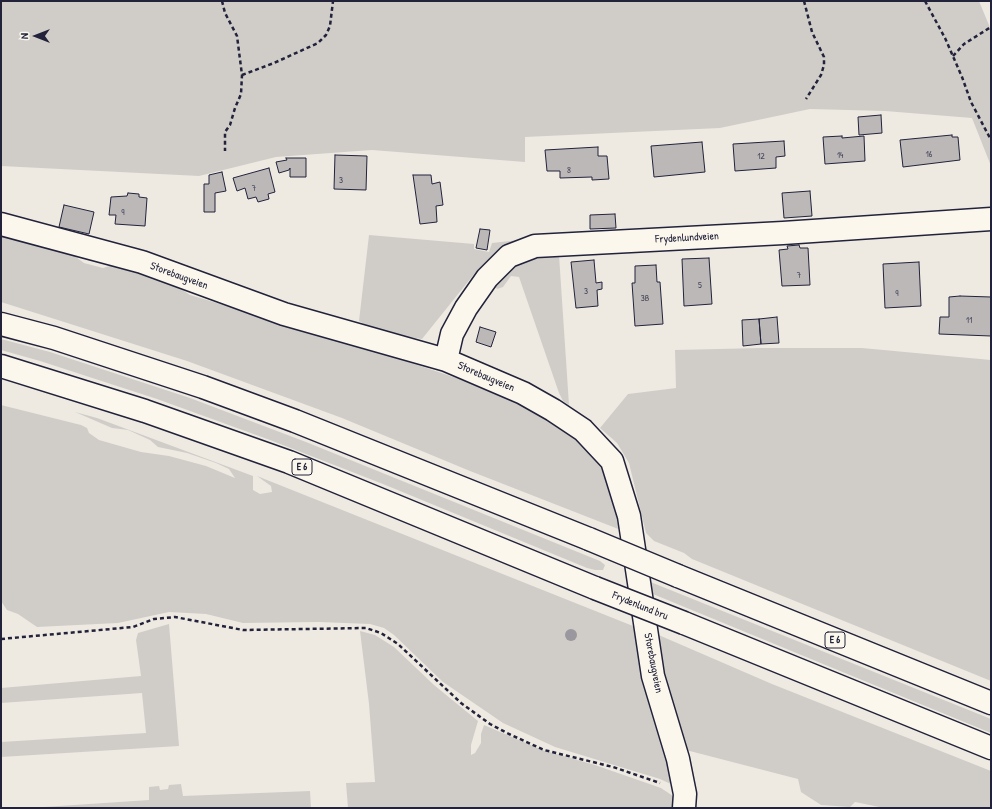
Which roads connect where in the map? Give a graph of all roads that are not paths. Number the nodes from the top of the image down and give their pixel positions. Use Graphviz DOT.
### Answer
graph roads {
  1 [pos="991,219"];
  2 [pos="1,224"];
  3 [pos="1,324"];
  4 [pos="446,360"];
  5 [pos="1,366"];
  6 [pos="991,703"];
  7 [pos="991,748"];
  8 [pos="684,801"];
  1 -- 4 [label="main road, Frydenlundveien"];
  2 -- 4 [label="main road, Storebaugveien"];
  3 -- 6 [label="main road, E 6, bridge"];
  4 -- 8 [label="main road, Storebaugveien"];
  5 -- 7 [label="main road, Frydenlund bru / E 6, bridge"];
}
